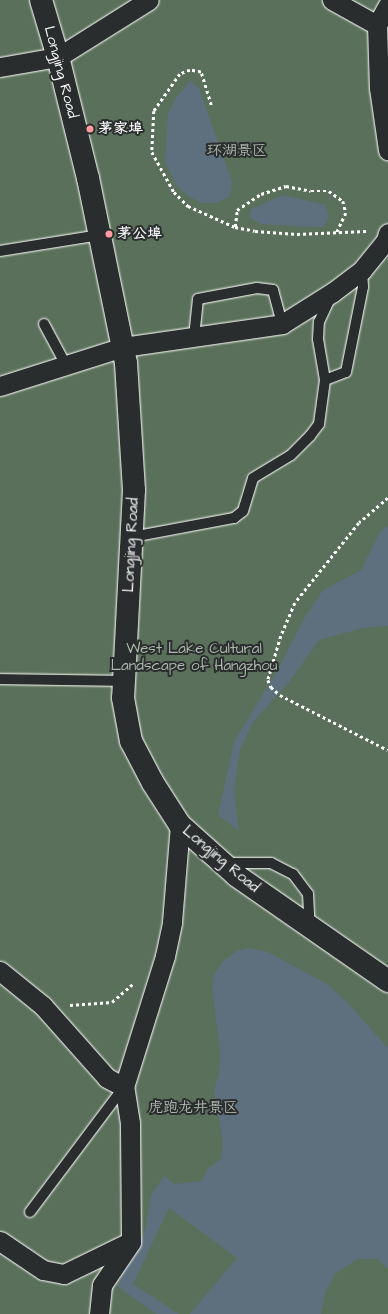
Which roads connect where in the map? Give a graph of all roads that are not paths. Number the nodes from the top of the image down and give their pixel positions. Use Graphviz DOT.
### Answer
graph roads {
  1 [pos="41,0"];
  2 [pos="149,0"];
  3 [pos="332,0"];
  4 [pos="388,5"];
  5 [pos="377,25"];
  6 [pos="58,57"];
  7 [pos="0,67"];
  8 [pos="388,150"];
  9 [pos="100,235"];
  10 [pos="387,236"];
  11 [pos="0,251"];
  12 [pos="362,270"];
  13 [pos="333,292"];
  14 [pos="44,324"];
  15 [pos="282,324"];
  16 [pos="194,337"];
  17 [pos="123,347"];
  18 [pos="66,365"];
  19 [pos="325,380"];
  20 [pos="0,386"];
  21 [pos="132,537"];
  22 [pos="0,679"];
  23 [pos="124,681"];
  24 [pos="180,825"];
  25 [pos="222,863"];
  26 [pos="310,927"];
  27 [pos="0,971"];
  28 [pos="388,981"];
  29 [pos="124,1087"];
  30 [pos="30,1212"];
  31 [pos="0,1241"];
  32 [pos="131,1242"];
  33 [pos="99,1314"];
  1 -- 6 [label="street, Longjing Road"];
  2 -- 6 [label="street"];
  3 -- 5 [label="street"];
  4 -- 5 [label="street"];
  5 -- 8 [label="street"];
  6 -- 7 [label="street"];
  6 -- 9 [label="street, Longjing Road"];
  9 -- 11 [label="lane"];
  9 -- 17 [label="street, Longjing Road"];
  10 -- 12 [label="street"];
  12 -- 13 [label="street"];
  12 -- 19 [label="lane"];
  13 -- 15 [label="street"];
  13 -- 19 [label="lane"];
  14 -- 18 [label="lane"];
  15 -- 16 [label="street"];
  15 -- 16 [label="lane"];
  16 -- 17 [label="street"];
  17 -- 18 [label="street"];
  17 -- 21 [label="street, Longjing Road"];
  18 -- 20 [label="street"];
  19 -- 21 [label="lane"];
  21 -- 23 [label="street, Longjing Road"];
  22 -- 23 [label="lane"];
  23 -- 24 [label="street, Longjing Road"];
  24 -- 25 [label="street, Longjing Road"];
  24 -- 29 [label="street"];
  25 -- 26 [label="street, Longjing Road"];
  25 -- 26 [label="lane"];
  26 -- 28 [label="street, Longjing Road"];
  27 -- 29 [label="street"];
  29 -- 30 [label="lane"];
  29 -- 32 [label="street"];
  31 -- 32 [label="street"];
  32 -- 33 [label="street"];
}
